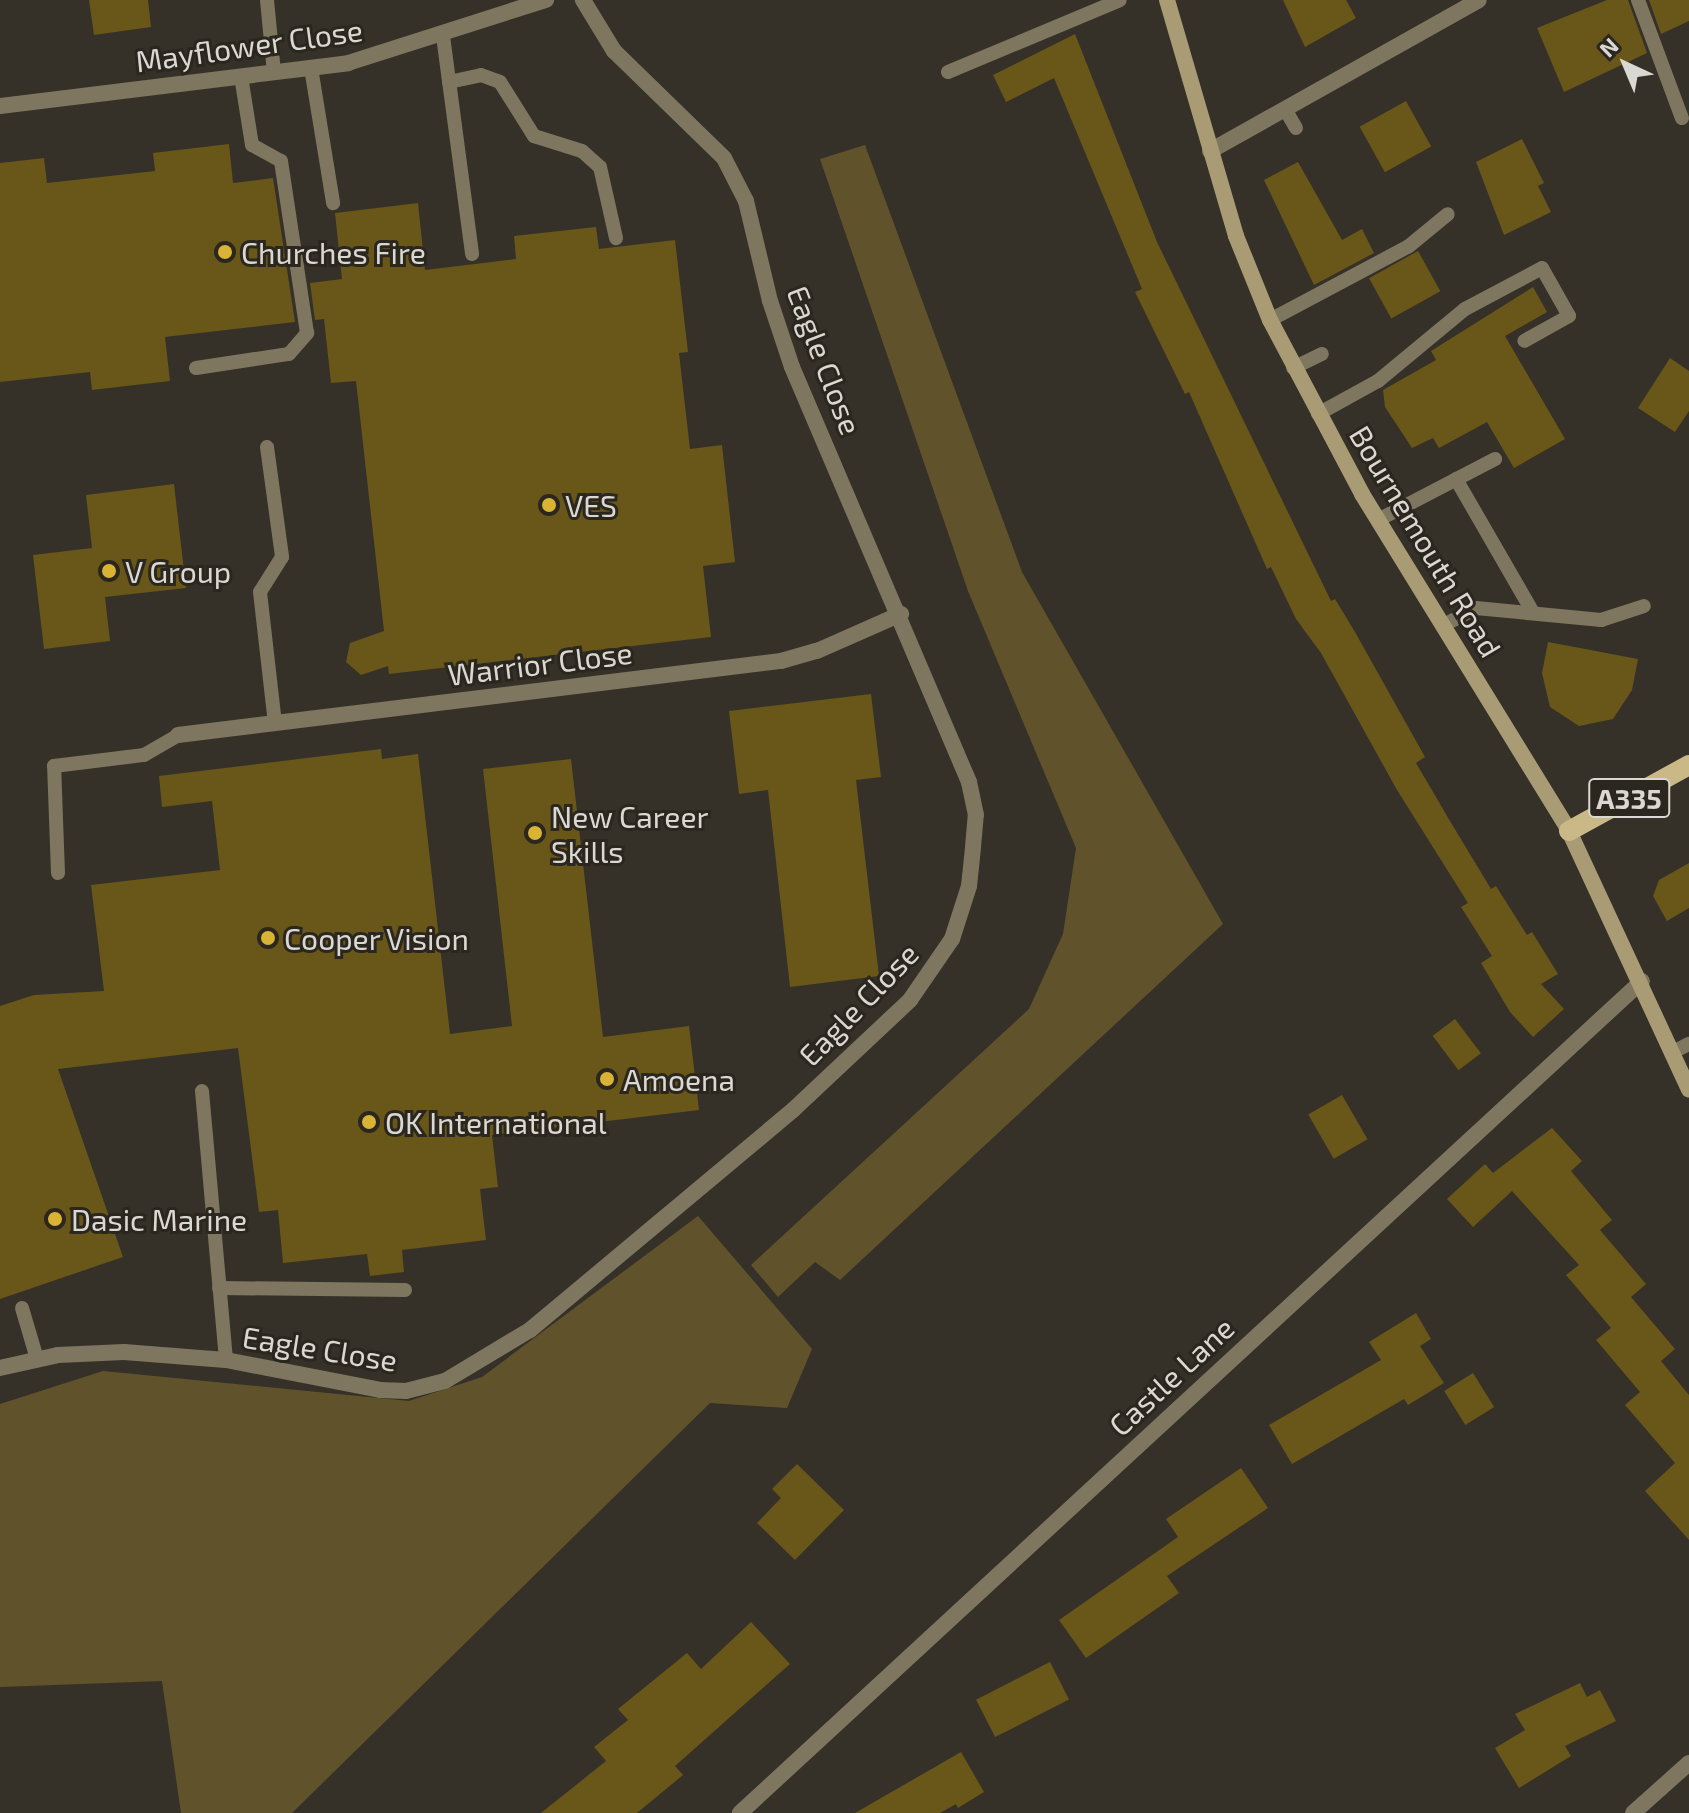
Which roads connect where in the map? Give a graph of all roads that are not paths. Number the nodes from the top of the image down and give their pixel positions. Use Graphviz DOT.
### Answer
graph roads {
  1 [pos="267,0"];
  2 [pos="546,0"];
  3 [pos="583,0"];
  4 [pos="1120,0"];
  5 [pos="1167,0"];
  6 [pos="1479,0"];
  7 [pos="1638,0"];
  8 [pos="443,36"];
  9 [pos="311,68"];
  10 [pos="948,72"];
  11 [pos="274,73"];
  12 [pos="241,76"];
  13 [pos="449,82"];
  14 [pos="0,106"];
  15 [pos="1285,109"];
  16 [pos="1682,118"];
  17 [pos="1296,128"];
  18 [pos="1210,151"];
  19 [pos="333,203"];
  20 [pos="1448,214"];
  21 [pos="616,238"];
  22 [pos="472,254"];
  23 [pos="1270,320"];
  24 [pos="1524,341"];
  25 [pos="1322,354"];
  26 [pos="196,368"];
  27 [pos="1293,368"];
  28 [pos="1318,414"];
  29 [pos="267,447"];
  30 [pos="1495,459"];
  31 [pos="1456,479"];
  32 [pos="1378,520"];
  33 [pos="1644,606"];
  34 [pos="1531,609"];
  35 [pos="901,614"];
  36 [pos="1444,625"];
  37 [pos="275,723"];
  38 [pos="178,735"];
  39 [pos="1689,765"];
  40 [pos="1569,831"];
  41 [pos="58,873"];
  42 [pos="1642,981"];
  43 [pos="1689,1044"];
  44 [pos="1673,1052"];
  45 [pos="1689,1089"];
  46 [pos="202,1091"];
  47 [pos="219,1288"];
  48 [pos="405,1290"];
  49 [pos="22,1308"];
  50 [pos="37,1359"];
  51 [pos="226,1360"];
  52 [pos="0,1368"];
  53 [pos="1689,1763"];
  54 [pos="740,1813"];
  55 [pos="1633,1813"];
  1 -- 11 [label="lane"];
  2 -- 8 [label="street, Mayflower Close"];
  3 -- 35 [label="street, Eagle Close"];
  4 -- 10 [label="lane"];
  5 -- 18 [label="main road, Bournemouth Road"];
  6 -- 15 [label="street"];
  7 -- 16 [label="lane"];
  8 -- 9 [label="street, Mayflower Close"];
  8 -- 13 [label="lane"];
  9 -- 11 [label="street, Mayflower Close"];
  9 -- 19 [label="lane"];
  11 -- 12 [label="street, Mayflower Close"];
  12 -- 14 [label="street, Mayflower Close"];
  12 -- 26 [label="lane"];
  13 -- 21 [label="lane"];
  13 -- 22 [label="lane"];
  15 -- 17 [label="lane"];
  15 -- 18 [label="street"];
  18 -- 23 [label="main road, Bournemouth Road"];
  20 -- 23 [label="lane"];
  23 -- 27 [label="main road, Bournemouth Road"];
  24 -- 28 [label="lane"];
  25 -- 27 [label="lane"];
  27 -- 28 [label="main road, Bournemouth Road"];
  28 -- 32 [label="main road, Bournemouth Road"];
  29 -- 37 [label="lane"];
  30 -- 31 [label="lane"];
  31 -- 32 [label="lane"];
  31 -- 34 [label="lane"];
  32 -- 36 [label="main road, Bournemouth Road"];
  33 -- 34 [label="lane"];
  34 -- 36 [label="lane"];
  35 -- 37 [label="street, Warrior Close"];
  35 -- 51 [label="street, Eagle Close"];
  36 -- 40 [label="main road, Bournemouth Road"];
  37 -- 38 [label="street, Warrior Close"];
  38 -- 41 [label="lane"];
  39 -- 40 [label="main road, A335"];
  40 -- 42 [label="main road, Bournemouth Road"];
  42 -- 44 [label="main road, Bournemouth Road"];
  42 -- 54 [label="street, Castle Lane"];
  43 -- 44 [label="lane"];
  44 -- 45 [label="main road, Bournemouth Road"];
  46 -- 47 [label="lane"];
  47 -- 48 [label="lane"];
  47 -- 51 [label="lane"];
  49 -- 50 [label="lane"];
  50 -- 51 [label="street, Eagle Close"];
  50 -- 52 [label="street, Eagle Close"];
  53 -- 55 [label="street"];
}
